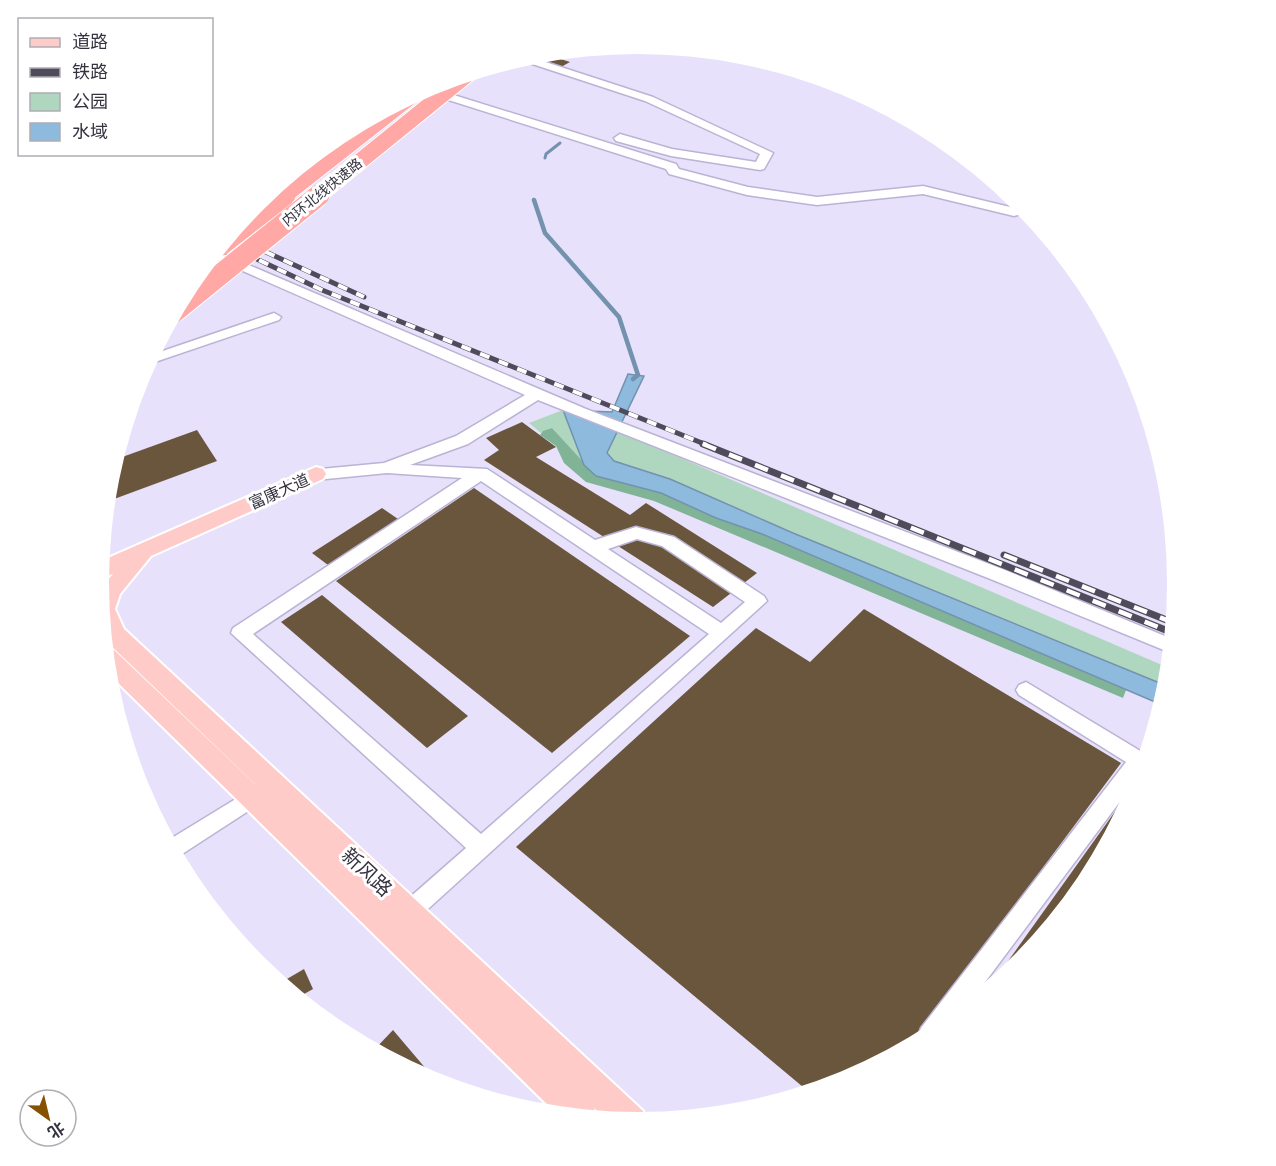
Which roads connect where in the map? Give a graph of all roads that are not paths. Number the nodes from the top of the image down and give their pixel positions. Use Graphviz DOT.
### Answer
graph roads {
  1 [pos="540,63"];
  2 [pos="457,86"];
  3 [pos="451,88"];
  4 [pos="438,93"];
  5 [pos="374,125"];
  6 [pos="1012,209"];
  7 [pos="255,218"];
  8 [pos="221,257"];
  9 [pos="193,296"];
  10 [pos="274,317"];
  11 [pos="160,357"];
  12 [pos="537,394"];
  13 [pos="374,469"];
  14 [pos="481,473"];
  15 [pos="316,474"];
  16 [pos="149,548"];
  17 [pos="592,548"];
  18 [pos="110,551"];
  19 [pos="109,566"];
  20 [pos="109,593"];
  21 [pos="722,633"];
  22 [pos="113,643"];
  23 [pos="1163,643"];
  24 [pos="113,645"];
  25 [pos="1026,690"];
  26 [pos="1137,759"];
  27 [pos="1134,767"];
  28 [pos="252,798"];
  29 [pos="179,846"];
  30 [pos="481,848"];
  31 [pos="409,912"];
  32 [pos="949,1011"];
  33 [pos="572,1107"];
  34 [pos="621,1112"];
  1 -- 2 [label="street"];
  3 -- 9 [label="highway, 内环北线快速路, bridge"];
  4 -- 6 [label="street"];
  5 -- 7 [label="highway, 内环北线快速路, bridge"];
  8 -- 12 [label="street"];
  10 -- 11 [label="street"];
  12 -- 13 [label="street"];
  12 -- 23 [label="street"];
  13 -- 14 [label="street"];
  13 -- 15 [label="street"];
  14 -- 17 [label="street"];
  14 -- 30 [label="street"];
  15 -- 16 [label="main road, 富康大道"];
  15 -- 18 [label="main road, 富康大道"];
  16 -- 19 [label="main road, 富康大道"];
  16 -- 20 [label="main road"];
  17 -- 21 [label="street"];
  17 -- 21 [label="street"];
  21 -- 30 [label="street"];
  22 -- 31 [label="main road, 新风路"];
  24 -- 28 [label="main road, 新风路"];
  25 -- 26 [label="street"];
  27 -- 32 [label="street"];
  28 -- 29 [label="street"];
  28 -- 33 [label="main road, 新风路"];
  30 -- 31 [label="street"];
  31 -- 34 [label="main road, 新风路"];
}
